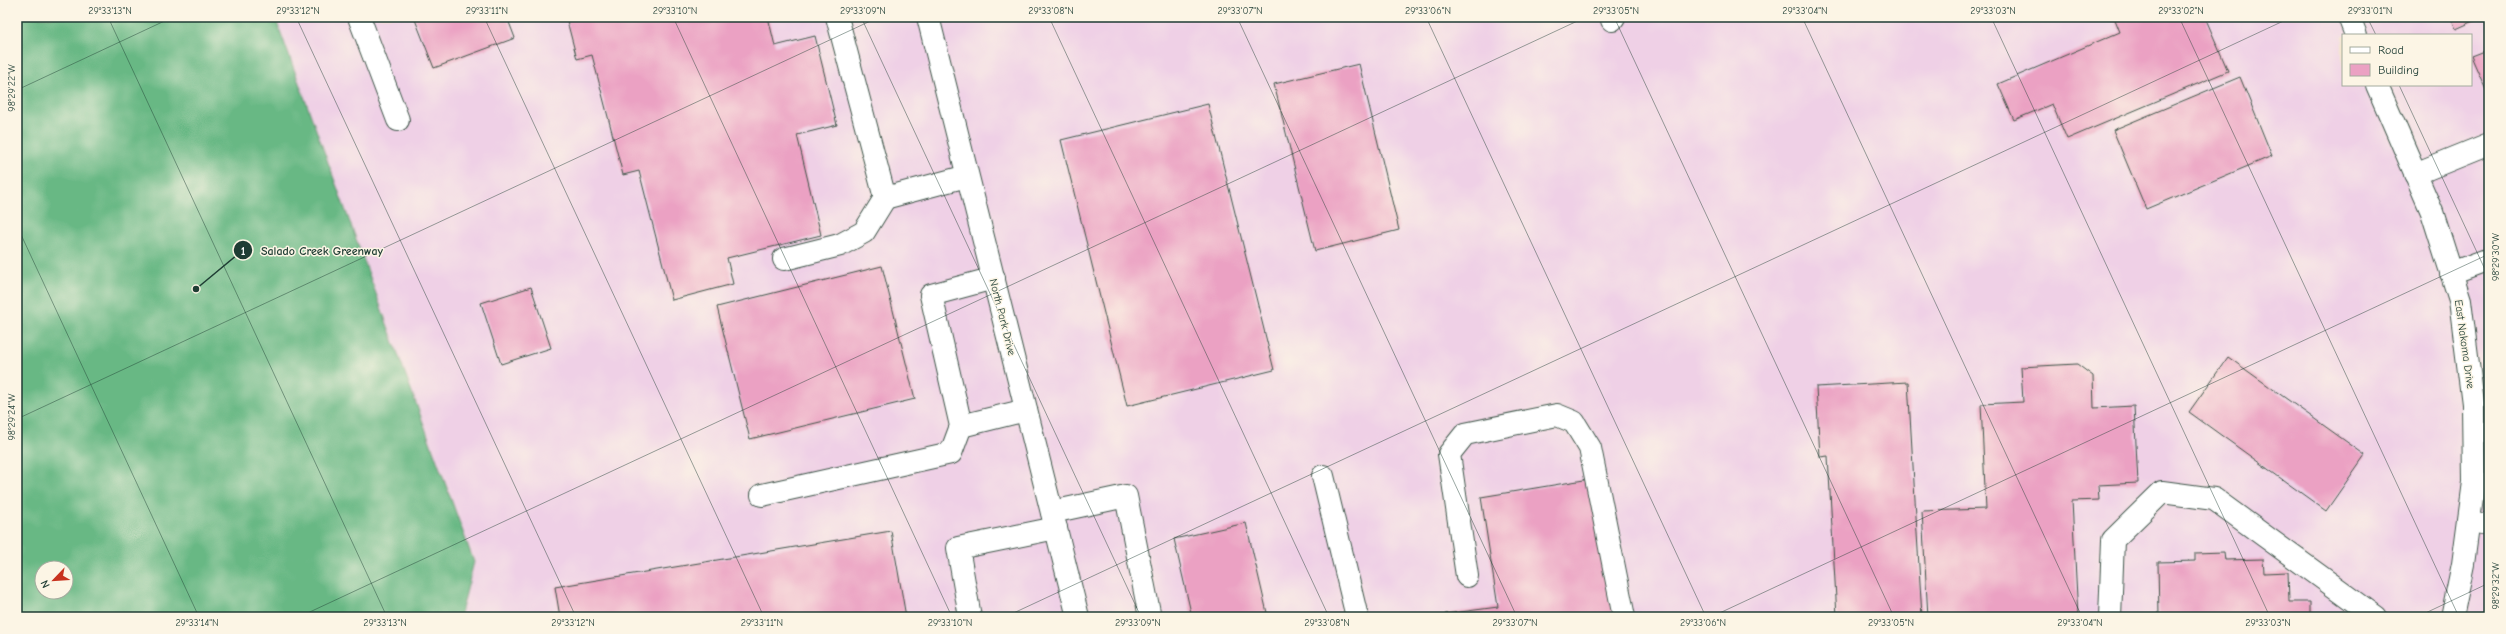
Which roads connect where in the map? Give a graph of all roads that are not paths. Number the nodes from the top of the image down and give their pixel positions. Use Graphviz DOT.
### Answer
graph roads {
  1 [pos="359,17"];
  2 [pos="837,17"];
  3 [pos="928,17"];
  4 [pos="2349,17"];
  5 [pos="2356,34"];
  6 [pos="2378,86"];
  7 [pos="398,120"];
  8 [pos="2489,144"];
  9 [pos="2415,174"];
  10 [pos="967,176"];
  11 [pos="885,198"];
  12 [pos="784,259"];
  13 [pos="2489,259"];
  14 [pos="2451,273"];
  15 [pos="994,278"];
  16 [pos="1026,410"];
  17 [pos="961,426"];
  18 [pos="1323,476"];
  19 [pos="762,496"];
  20 [pos="1054,520"];
  21 [pos="2479,524"];
  22 [pos="1467,576"];
  23 [pos="2350,609"];
  24 [pos="970,617"];
  25 [pos="1078,617"];
  26 [pos="1150,617"];
  27 [pos="1357,617"];
  28 [pos="1624,617"];
  29 [pos="2110,617"];
  30 [pos="2376,617"];
  31 [pos="2452,617"];
  1 -- 7 [label="street"];
  2 -- 11 [label="street"];
  3 -- 10 [label="street, North Park Drive"];
  4 -- 5 [label="street"];
  6 -- 9 [label="street, East Nakoma Drive"];
  8 -- 9 [label="street"];
  9 -- 14 [label="street, East Nakoma Drive"];
  10 -- 11 [label="street"];
  10 -- 15 [label="street, North Park Drive"];
  11 -- 12 [label="street"];
  13 -- 14 [label="street"];
  14 -- 21 [label="street, East Nakoma Drive"];
  15 -- 16 [label="street, North Park Drive"];
  15 -- 17 [label="street"];
  16 -- 17 [label="street"];
  16 -- 20 [label="street, North Park Drive"];
  17 -- 19 [label="street"];
  18 -- 27 [label="street"];
  20 -- 24 [label="street"];
  20 -- 25 [label="street, North Park Drive"];
  20 -- 26 [label="street"];
  21 -- 31 [label="street, East Nakoma Drive"];
  22 -- 28 [label="street"];
  23 -- 29 [label="street"];
  23 -- 30 [label="street"];
}
